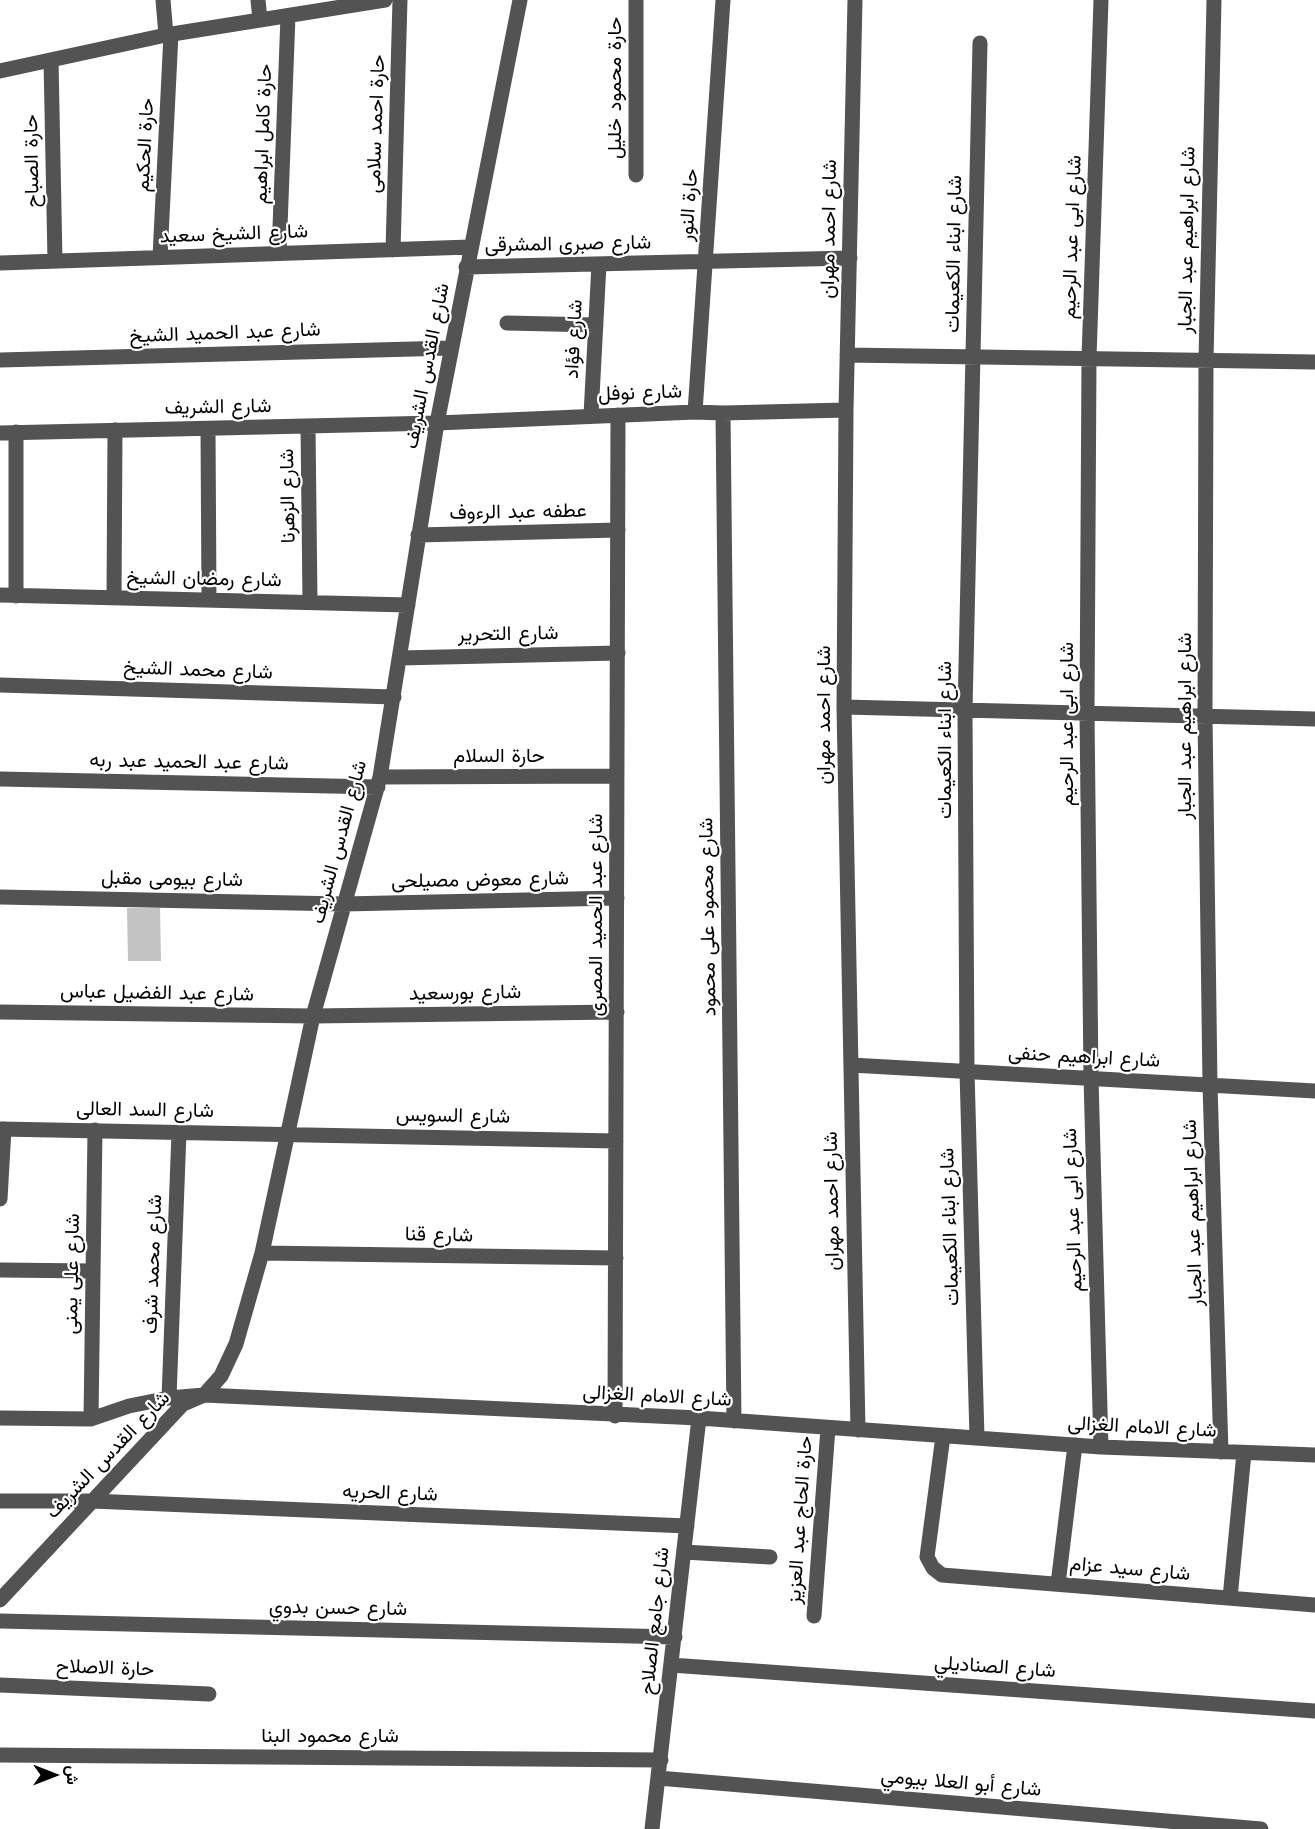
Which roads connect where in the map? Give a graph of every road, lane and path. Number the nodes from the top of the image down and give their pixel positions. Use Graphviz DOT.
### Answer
graph roads {
  1 [pos="163,0"];
  2 [pos="258,0"];
  3 [pos="385,0"];
  4 [pos="400,0"];
  5 [pos="520,0"];
  6 [pos="636,0"];
  7 [pos="723,0"];
  8 [pos="855,0"];
  9 [pos="1101,0"];
  10 [pos="1214,0"];
  11 [pos="366,2"];
  12 [pos="288,16"];
  13 [pos="260,20"];
  14 [pos="168,35"];
  15 [pos="980,42"];
  16 [pos="51,60"];
  17 [pos="0,71"];
  18 [pos="636,175"];
  19 [pos="470,247"];
  20 [pos="393,250"];
  21 [pos="279,253"];
  22 [pos="160,257"];
  23 [pos="850,258"];
  24 [pos="55,261"];
  25 [pos="0,263"];
  26 [pos="706,263"];
  27 [pos="599,264"];
  28 [pos="466,267"];
  29 [pos="507,323"];
  30 [pos="596,325"];
  31 [pos="450,348"];
  32 [pos="847,355"];
  33 [pos="973,356"];
  34 [pos="1089,358"];
  35 [pos="0,360"];
  36 [pos="1206,360"];
  37 [pos="1315,362"];
  38 [pos="846,410"];
  39 [pos="695,412"];
  40 [pos="723,413"];
  41 [pos="591,415"];
  42 [pos="618,415"];
  43 [pos="437,423"];
  44 [pos="308,426"];
  45 [pos="208,429"];
  46 [pos="115,430"];
  47 [pos="8,433"];
  48 [pos="618,530"];
  49 [pos="418,535"];
  50 [pos="0,596"];
  51 [pos="16,596"];
  52 [pos="114,598"];
  53 [pos="209,600"];
  54 [pos="310,602"];
  55 [pos="408,605"];
  56 [pos="618,653"];
  57 [pos="400,658"];
  58 [pos="0,685"];
  59 [pos="394,697"];
  60 [pos="844,707"];
  61 [pos="965,710"];
  62 [pos="1087,713"];
  63 [pos="1205,716"];
  64 [pos="1315,719"];
  65 [pos="617,776"];
  66 [pos="0,779"];
  67 [pos="379,782"];
  68 [pos="0,897"];
  69 [pos="617,898"];
  70 [pos="343,904"];
  71 [pos="0,1012"];
  72 [pos="617,1012"];
  73 [pos="313,1016"];
  74 [pos="851,1065"];
  75 [pos="966,1071"];
  76 [pos="1091,1078"];
  77 [pos="1210,1085"];
  78 [pos="1315,1092"];
  79 [pos="2,1129"];
  80 [pos="95,1130"];
  81 [pos="179,1132"];
  82 [pos="289,1133"];
  83 [pos="616,1140"];
  84 [pos="0,1199"];
  85 [pos="262,1253"];
  86 [pos="616,1258"];
  87 [pos="0,1270"];
  88 [pos="93,1271"];
  89 [pos="204,1395"];
  90 [pos="169,1398"];
  91 [pos="615,1416"];
  92 [pos="0,1418"];
  93 [pos="699,1418"];
  94 [pos="91,1419"];
  95 [pos="734,1421"];
  96 [pos="828,1428"];
  97 [pos="858,1430"];
  98 [pos="943,1436"];
  99 [pos="977,1438"];
  100 [pos="1075,1445"];
  101 [pos="1101,1447"];
  102 [pos="1221,1452"];
  103 [pos="1244,1453"];
  104 [pos="1315,1455"];
  105 [pos="92,1501"];
  106 [pos="0,1502"];
  107 [pos="687,1526"];
  108 [pos="684,1552"];
  109 [pos="770,1557"];
  110 [pos="1058,1584"];
  111 [pos="1230,1598"];
  112 [pos="0,1600"];
  113 [pos="1315,1605"];
  114 [pos="813,1616"];
  115 [pos="0,1622"];
  116 [pos="675,1637"];
  117 [pos="671,1665"];
  118 [pos="0,1685"];
  119 [pos="209,1694"];
  120 [pos="1315,1711"];
  121 [pos="0,1755"];
  122 [pos="660,1760"];
  123 [pos="658,1778"];
  124 [pos="652,1829"];
  125 [pos="1260,1829"];
  1 -- 14 [label="street, حارة الحكيم"];
  2 -- 13 [label="street"];
  3 -- 11 [label="street"];
  4 -- 20 [label="street, حارة احمد سلامى"];
  5 -- 19 [label="street, شارع القدس الشريف"];
  6 -- 18 [label="street, حارة محمود خليل"];
  7 -- 26 [label="street, حارة النور"];
  8 -- 23 [label="street, شارع احمد مهران"];
  9 -- 34 [label="street, شارع ابى عبد الرحيم"];
  10 -- 36 [label="street, شارع ابراهيم عبد الجبار"];
  11 -- 12 [label="street"];
  12 -- 13 [label="street"];
  12 -- 21 [label="street, حارة كامل ابراهيم"];
  13 -- 14 [label="street"];
  14 -- 16 [label="street"];
  14 -- 22 [label="street, حارة الحكيم"];
  15 -- 33 [label="street, شارع ابناء الكعيمات"];
  16 -- 17 [label="street"];
  16 -- 24 [label="street, حارة الصباح"];
  19 -- 20 [label="street, شارع الشيخ سعيد"];
  19 -- 28 [label="street, شارع القدس الشريف"];
  20 -- 21 [label="street, شارع الشيخ سعيد"];
  21 -- 22 [label="street, شارع الشيخ سعيد"];
  22 -- 24 [label="street, شارع الشيخ سعيد"];
  23 -- 26 [label="street, شارع صبرى المشرقى"];
  23 -- 32 [label="street, شارع احمد مهران"];
  24 -- 25 [label="street, شارع الشيخ سعيد"];
  26 -- 27 [label="street, شارع صبرى المشرقى"];
  26 -- 39 [label="street, حارة النور"];
  27 -- 28 [label="street, شارع صبرى المشرقى"];
  27 -- 30 [label="street, شارع فؤاد"];
  28 -- 31 [label="street, شارع القدس الشريف"];
  29 -- 30 [label="street"];
  30 -- 41 [label="street, شارع فؤاد"];
  31 -- 35 [label="street, شارع عبد الحميد الشيخ"];
  31 -- 43 [label="street, شارع القدس الشريف"];
  32 -- 33 [label="street"];
  32 -- 38 [label="street, شارع احمد مهران"];
  33 -- 34 [label="street"];
  33 -- 61 [label="street, شارع ابناء الكعيمات"];
  34 -- 36 [label="street"];
  34 -- 62 [label="street, شارع ابى عبد الرحيم"];
  36 -- 37 [label="street"];
  36 -- 63 [label="street, شارع ابراهيم عبد الجبار"];
  38 -- 40 [label="street, شارع نوفل"];
  38 -- 60 [label="street, شارع احمد مهران"];
  39 -- 40 [label="street, شارع نوفل"];
  39 -- 42 [label="street, شارع نوفل"];
  40 -- 95 [label="street, شارع محمود على محمود"];
  41 -- 42 [label="street, شارع نوفل"];
  41 -- 43 [label="street, شارع نوفل"];
  42 -- 48 [label="street, شارع عبد الحميد المصرى"];
  43 -- 44 [label="street, شارع الشريف"];
  43 -- 49 [label="street, شارع القدس الشريف"];
  44 -- 45 [label="street, شارع الشريف"];
  44 -- 54 [label="street, شارع الزهرنا"];
  45 -- 46 [label="street, شارع الشريف"];
  45 -- 53 [label="street"];
  46 -- 47 [label="street, شارع الشريف"];
  46 -- 52 [label="street"];
  47 -- 51 [label="street"];
  48 -- 49 [label="street, عطفه عبد الرءوف"];
  48 -- 56 [label="street, شارع عبد الحميد المصرى"];
  49 -- 55 [label="street, شارع القدس الشريف"];
  50 -- 51 [label="street, شارع رمضان الشيخ"];
  51 -- 52 [label="street, شارع رمضان الشيخ"];
  52 -- 53 [label="street, شارع رمضان الشيخ"];
  53 -- 54 [label="street, شارع رمضان الشيخ"];
  54 -- 55 [label="street, شارع رمضان الشيخ"];
  55 -- 57 [label="street, شارع القدس الشريف"];
  56 -- 57 [label="street, شارع التحرير"];
  56 -- 65 [label="street, شارع عبد الحميد المصرى"];
  57 -- 59 [label="street, شارع القدس الشريف"];
  58 -- 59 [label="street, شارع محمد الشيخ"];
  59 -- 67 [label="street, شارع القدس الشريف"];
  60 -- 61 [label="street"];
  60 -- 74 [label="street, شارع احمد مهران"];
  61 -- 62 [label="street"];
  61 -- 75 [label="street, شارع ابناء الكعيمات"];
  62 -- 63 [label="street"];
  62 -- 76 [label="street, شارع ابى عبد الرحيم"];
  63 -- 64 [label="street"];
  63 -- 77 [label="street, شارع ابراهيم عبد الجبار"];
  65 -- 67 [label="street, حارة السلام"];
  65 -- 69 [label="street, شارع عبد الحميد المصرى"];
  66 -- 67 [label="street, شارع عبد الحميد عبد ربه"];
  67 -- 70 [label="street, شارع القدس الشريف"];
  68 -- 70 [label="street, شارع بيومى مقبل"];
  69 -- 70 [label="street, شارع معوض مصيلحى"];
  69 -- 72 [label="street, شارع عبد الحميد المصرى"];
  70 -- 73 [label="street, شارع القدس الشريف"];
  71 -- 73 [label="street, شارع عبد الفضيل عباس"];
  72 -- 73 [label="street, شارع بورسعيد"];
  72 -- 83 [label="street, شارع عبد الحميد المصرى"];
  73 -- 82 [label="street, شارع القدس الشريف"];
  74 -- 75 [label="street, شارع ابراهيم حنفى"];
  74 -- 97 [label="street, شارع احمد مهران"];
  75 -- 76 [label="street, شارع ابراهيم حنفى"];
  75 -- 99 [label="street, شارع ابناء الكعيمات"];
  76 -- 77 [label="street, شارع ابراهيم حنفى"];
  76 -- 101 [label="street, شارع ابى عبد الرحيم"];
  77 -- 78 [label="street, شارع ابراهيم حنفى"];
  77 -- 102 [label="street, شارع ابراهيم عبد الجبار"];
  79 -- 80 [label="street, شارع السد العالى"];
  79 -- 84 [label="street"];
  80 -- 81 [label="street, شارع السد العالى"];
  80 -- 88 [label="street, شارع على يمنى"];
  81 -- 82 [label="street, شارع السد العالى"];
  81 -- 90 [label="street, شارع محمد شرف"];
  82 -- 83 [label="street, شارع السويس"];
  82 -- 85 [label="street, شارع القدس الشريف"];
  83 -- 86 [label="street, شارع عبد الحميد المصرى"];
  85 -- 86 [label="street, شارع قنا"];
  85 -- 89 [label="street, شارع القدس الشريف"];
  86 -- 91 [label="street, شارع عبد الحميد المصرى"];
  87 -- 88 [label="street"];
  88 -- 94 [label="street, شارع على يمنى"];
  89 -- 90 [label="street, شارع الامام الغزالى"];
  89 -- 91 [label="street, شارع الامام الغزالى"];
  89 -- 105 [label="street, شارع القدس الشريف"];
  90 -- 94 [label="street, شارع الامام الغزالى"];
  91 -- 93 [label="street, شارع الامام الغزالى"];
  92 -- 94 [label="street, شارع الامام الغزالى"];
  93 -- 95 [label="street, شارع الامام الغزالى"];
  93 -- 107 [label="street, شارع جامع الصلاح"];
  95 -- 96 [label="street, شارع الامام الغزالى"];
  96 -- 97 [label="street, شارع الامام الغزالى"];
  96 -- 114 [label="street, حارة الحاج عبد العزيز"];
  97 -- 98 [label="street, شارع الامام الغزالى"];
  98 -- 99 [label="street, شارع الامام الغزالى"];
  98 -- 110 [label="street, شارع سيد عزام"];
  99 -- 100 [label="street, شارع الامام الغزالى"];
  100 -- 101 [label="street, شارع الامام الغزالى"];
  100 -- 110 [label="street"];
  101 -- 102 [label="street, شارع الامام الغزالى"];
  102 -- 103 [label="street, شارع الامام الغزالى"];
  103 -- 104 [label="street, شارع الامام الغزالى"];
  103 -- 111 [label="street"];
  105 -- 106 [label="street, شارع الحريه"];
  105 -- 107 [label="street, شارع الحريه"];
  105 -- 112 [label="street, شارع القدس الشريف"];
  107 -- 108 [label="street, شارع جامع الصلاح"];
  108 -- 109 [label="street"];
  108 -- 116 [label="street, شارع جامع الصلاح"];
  110 -- 111 [label="street, شارع سيد عزام"];
  111 -- 113 [label="street, شارع سيد عزام"];
  115 -- 116 [label="street, شارع حسن بدوي"];
  116 -- 117 [label="street, شارع جامع الصلاح"];
  117 -- 120 [label="street, شارع الصناديلي"];
  117 -- 122 [label="street, شارع جامع الصلاح"];
  118 -- 119 [label="street, حارة الاصلاح"];
  121 -- 122 [label="street, شارع محمود البنا"];
  122 -- 123 [label="street, شارع جامع الصلاح"];
  123 -- 124 [label="street, شارع جامع الصلاح"];
  123 -- 125 [label="street, شارع أبو العلا بيومي"];
}
